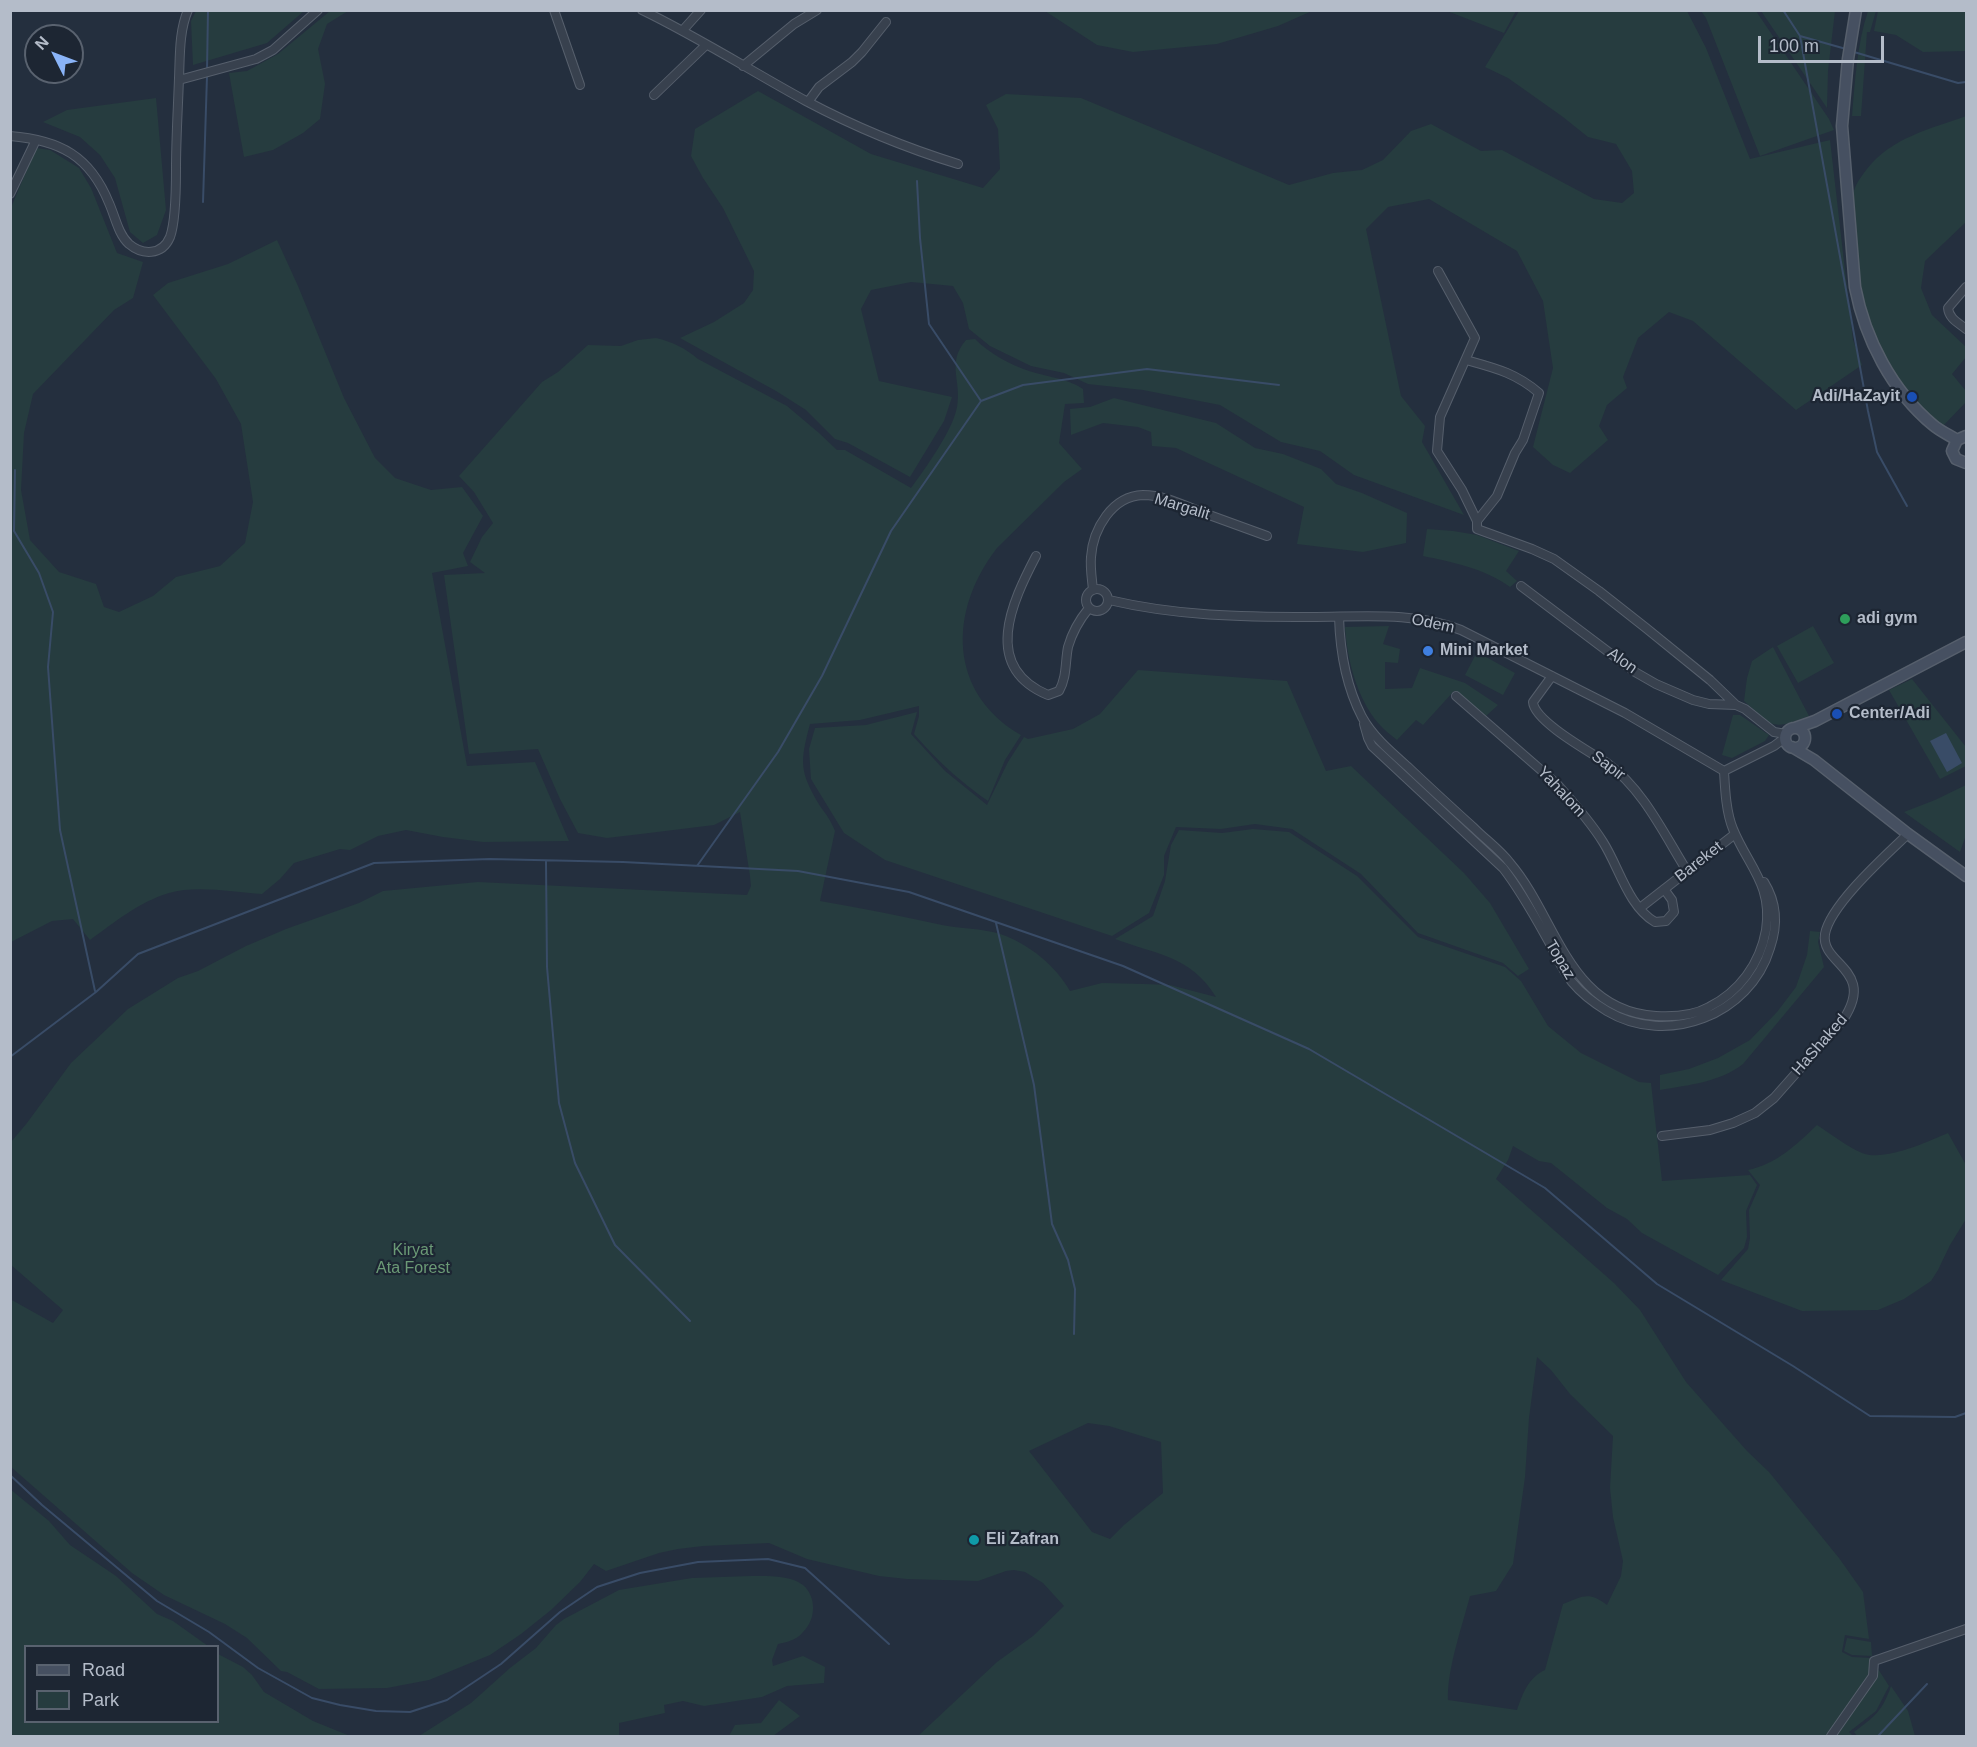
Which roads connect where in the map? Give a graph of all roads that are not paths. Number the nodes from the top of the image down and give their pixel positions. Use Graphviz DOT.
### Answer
graph roads {
  1 [pos="188,10"];
  2 [pos="318,10"];
  3 [pos="554,10"];
  4 [pos="642,10"];
  5 [pos="701,10"];
  6 [pos="817,10"];
  7 [pos="1856,10"];
  8 [pos="886,22"];
  9 [pos="683,30"];
  10 [pos="706,45"];
  11 [pos="743,66"];
  12 [pos="179,80"];
  13 [pos="580,85"];
  14 [pos="654,95"];
  15 [pos="808,102"];
  16 [pos="10,136"];
  17 [pos="36,140"];
  18 [pos="958,164"];
  19 [pos="10,194"];
  20 [pos="1438,272"];
  21 [pos="1966,287"];
  22 [pos="1966,329"];
  23 [pos="1466,360"];
  24 [pos="1963,436"];
  25 [pos="1966,463"];
  26 [pos="1477,522"];
  27 [pos="1267,536"];
  28 [pos="1036,556"];
  29 [pos="1521,586"];
  30 [pos="1093,590"];
  31 [pos="1109,600"];
  32 [pos="1089,608"];
  33 [pos="1339,617"];
  34 [pos="1966,642"];
  35 [pos="1552,676"];
  36 [pos="1456,696"];
  37 [pos="1736,705"];
  38 [pos="1815,721"];
  39 [pos="1790,738"];
  40 [pos="1804,739"];
  41 [pos="1814,760"];
  42 [pos="1724,771"];
  43 [pos="1735,834"];
  44 [pos="1908,834"];
  45 [pos="1687,871"];
  46 [pos="1966,876"];
  47 [pos="1664,889"];
  48 [pos="1640,908"];
  49 [pos="1662,1137"];
  50 [pos="1966,1629"];
  51 [pos="1831,1737"];
  1 -- 12 [label="street"];
  2 -- 12 [label="street"];
  3 -- 13 [label="street"];
  4 -- 9 [label="street"];
  5 -- 9 [label="street"];
  6 -- 11 [label="street"];
  7 -- 24 [label="street"];
  8 -- 15 [label="street"];
  9 -- 10 [label="street"];
  10 -- 11 [label="street"];
  10 -- 14 [label="street"];
  11 -- 15 [label="street"];
  12 -- 17 [label="street"];
  15 -- 18 [label="street"];
  16 -- 17 [label="street"];
  17 -- 19 [label="street"];
  20 -- 23 [label="street"];
  21 -- 22 [label="street"];
  23 -- 26 [label="street"];
  23 -- 26 [label="street"];
  24 -- 25 [label="street"];
  26 -- 37 [label="street"];
  27 -- 30 [label="street, Margalit"];
  28 -- 32 [label="street"];
  29 -- 37 [label="street, Alon"];
  30 -- 31 [label="street"];
  30 -- 32 [label="street"];
  31 -- 32 [label="street"];
  31 -- 33 [label="street, Odem"];
  33 -- 35 [label="street, Odem"];
  33 -- 43 [label="street, Topaz"];
  34 -- 38 [label="street"];
  35 -- 42 [label="street, Odem"];
  35 -- 45 [label="street, Sapir"];
  36 -- 48 [label="street, Yahalom"];
  37 -- 39 [label="street"];
  38 -- 39 [label="street"];
  38 -- 40 [label="street"];
  39 -- 40 [label="street"];
  39 -- 40 [label="street"];
  39 -- 41 [label="street"];
  39 -- 42 [label="street"];
  40 -- 41 [label="street"];
  41 -- 44 [label="street"];
  42 -- 43 [label="street, Topaz"];
  43 -- 45 [label="street, Bareket"];
  44 -- 46 [label="street"];
  44 -- 49 [label="street, HaShaked"];
  45 -- 47 [label="street, Bareket"];
  47 -- 48 [label="street"];
  47 -- 48 [label="street, Yahalom"];
  50 -- 51 [label="street"];
}
